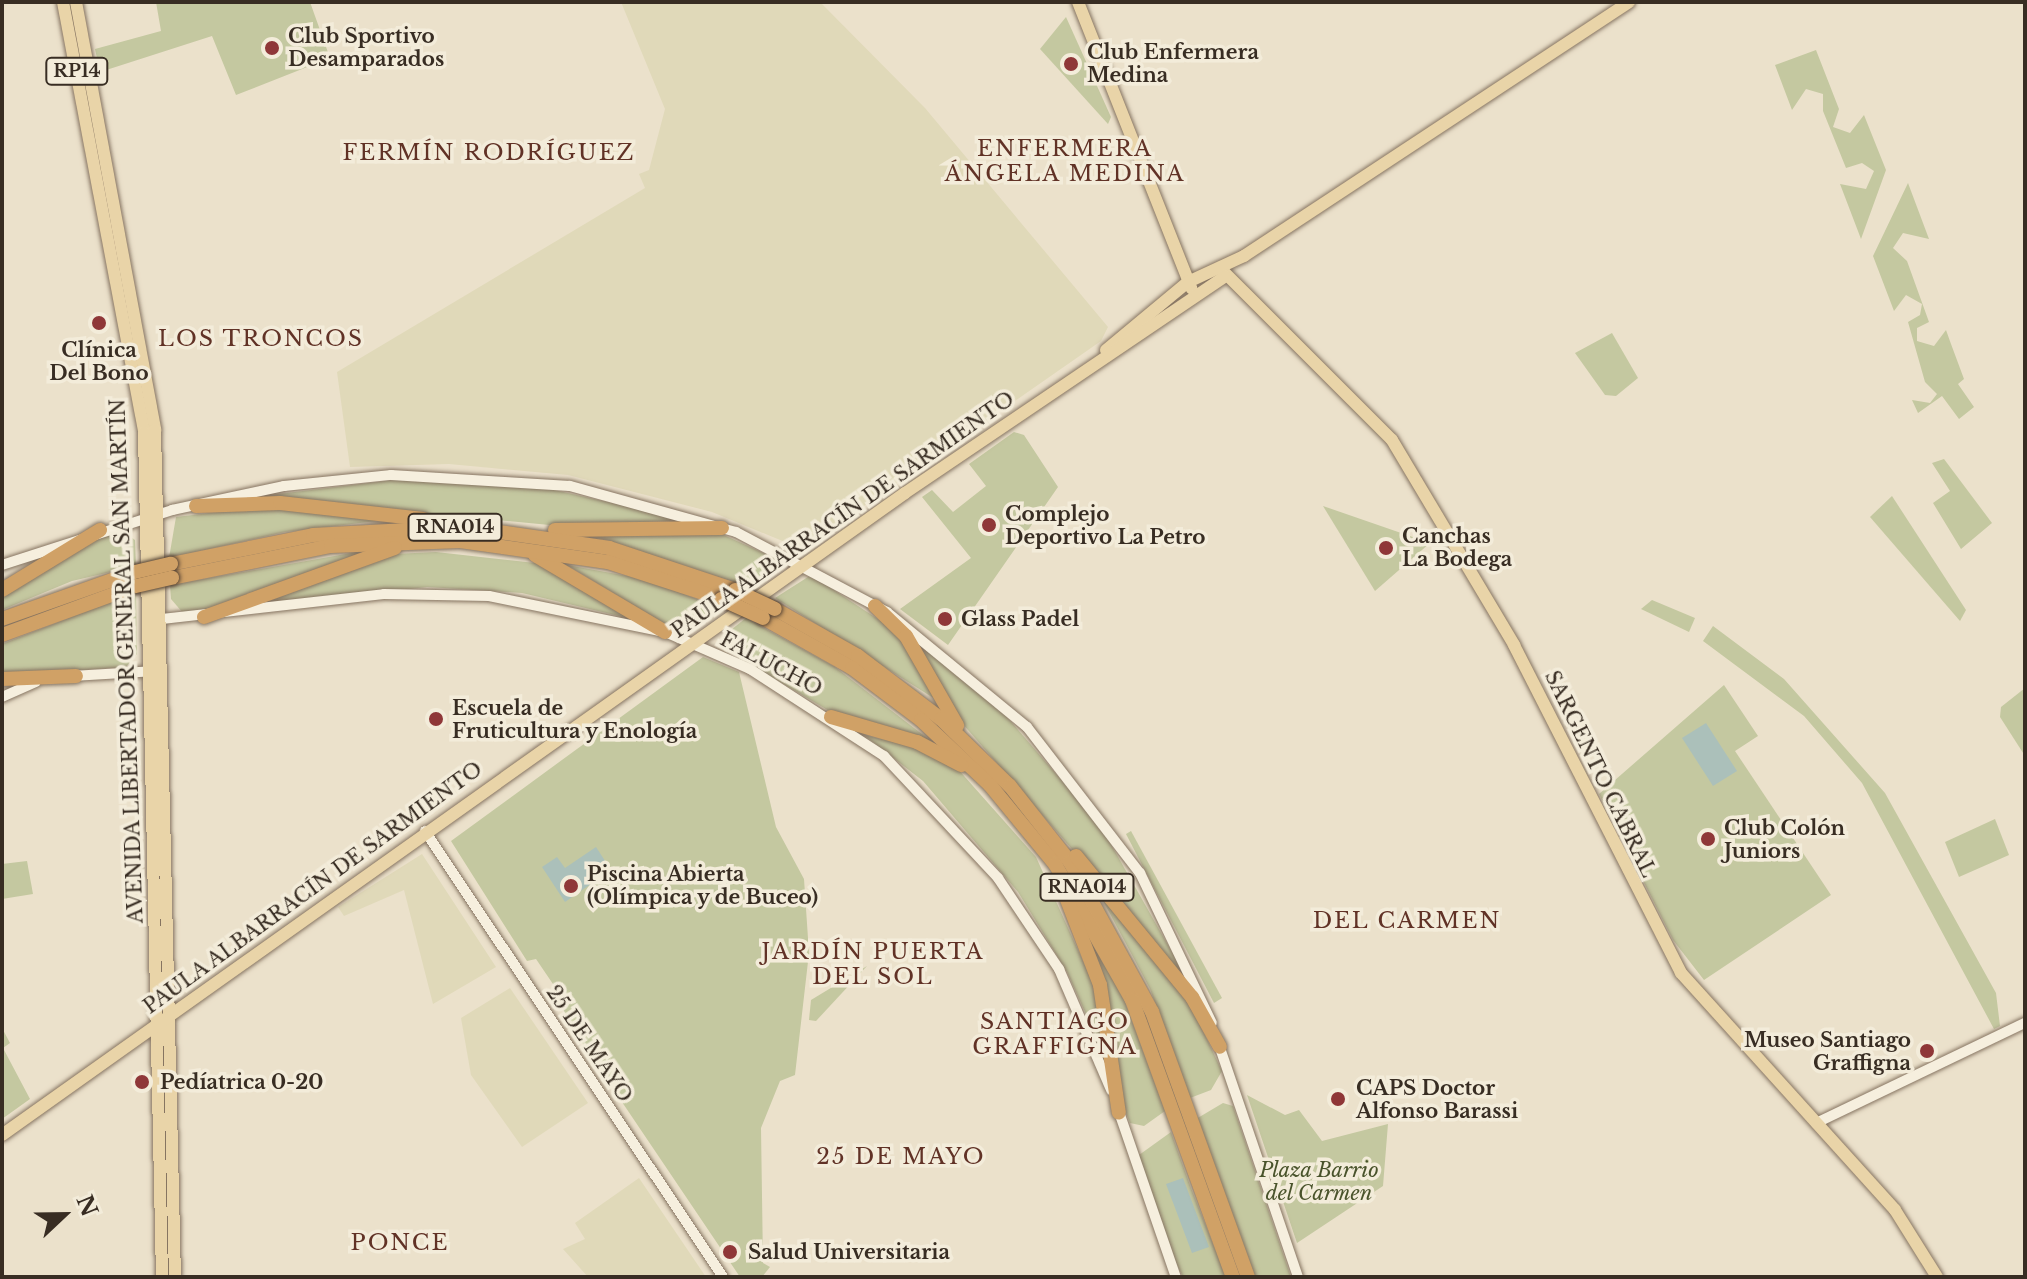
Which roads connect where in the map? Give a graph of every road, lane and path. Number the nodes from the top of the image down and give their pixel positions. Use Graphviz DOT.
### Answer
graph roads {
  1 [pos="63,2"];
  2 [pos="76,2"];
  3 [pos="1078,2"];
  4 [pos="1629,2"];
  5 [pos="1229,272"];
  6 [pos="1188,282"];
  7 [pos="1193,295"];
  8 [pos="1081,372"];
  9 [pos="196,506"];
  10 [pos="158,515"];
  11 [pos="145,519"];
  12 [pos="722,528"];
  13 [pos="100,530"];
  14 [pos="490,534"];
  15 [pos="448,540"];
  16 [pos="2,565"];
  17 [pos="805,565"];
  18 [pos="171,571"];
  19 [pos="136,579"];
  20 [pos="2,590"];
  21 [pos="875,606"];
  22 [pos="769,613"];
  23 [pos="204,617"];
  24 [pos="2,619"];
  25 [pos="162,620"];
  26 [pos="148,621"];
  27 [pos="665,632"];
  28 [pos="2,635"];
  29 [pos="694,644"];
  30 [pos="163,671"];
  31 [pos="149,672"];
  32 [pos="76,676"];
  33 [pos="2,679"];
  34 [pos="2,697"];
  35 [pos="831,717"];
  36 [pos="979,754"];
  37 [pos="1005,791"];
  38 [pos="1028,830"];
  39 [pos="425,831"];
  40 [pos="170,1014"];
  41 [pos="158,1023"];
  42 [pos="2025,1023"];
  43 [pos="1220,1047"];
  44 [pos="1119,1113"];
  45 [pos="1816,1123"];
  46 [pos="2,1135"];
  47 [pos="162,1277"];
  48 [pos="175,1277"];
  49 [pos="723,1277"];
  50 [pos="1176,1277"];
  51 [pos="1233,1277"];
  52 [pos="1248,1277"];
  53 [pos="1298,1277"];
  54 [pos="1937,1277"];
  1 -- 11 [label="main road, AVENIDA LIBERTADOR GENERAL SAN MARTÍN / RP14"];
  2 -- 10 [label="main road, AVENIDA LIBERTADOR GENERAL SAN MARTÍN / RP14"];
  3 -- 6 [label="main road"];
  4 -- 5 [label="main road, PAULA ALBARRACÍN DE SARMIENTO"];
  5 -- 6 [label="main road, PAULA ALBARRACÍN DE SARMIENTO"];
  5 -- 7 [label="main road, PAULA ALBARRACÍN DE SARMIENTO"];
  5 -- 45 [label="main road, SARGENTO CABRAL"];
  6 -- 7 [label="main road"];
  6 -- 8 [label="main road, PAULA ALBARRACÍN DE SARMIENTO"];
  7 -- 8 [label="main road, PAULA ALBARRACÍN DE SARMIENTO"];
  8 -- 17 [label="main road, PAULA ALBARRACÍN DE SARMIENTO"];
  9 -- 10 [label="street"];
  9 -- 12 [label="street"];
  9 -- 14 [label="highway"];
  10 -- 11 [label="street"];
  10 -- 25 [label="main road, AVENIDA LIBERTADOR GENERAL SAN MARTÍN / RP14"];
  11 -- 13 [label="street"];
  11 -- 26 [label="main road, AVENIDA LIBERTADOR GENERAL SAN MARTÍN / RP14"];
  12 -- 14 [label="highway"];
  12 -- 17 [label="street"];
  13 -- 16 [label="street"];
  13 -- 20 [label="highway"];
  14 -- 15 [label="highway, RNA014"];
  14 -- 18 [label="highway, RNA014"];
  14 -- 22 [label="highway, RNA014, bridge"];
  14 -- 22 [label="highway, RNA014, bridge"];
  14 -- 27 [label="highway"];
  15 -- 18 [label="highway, RNA014"];
  15 -- 23 [label="highway"];
  17 -- 21 [label="street"];
  17 -- 29 [label="main road, PAULA ALBARRACÍN DE SARMIENTO"];
  18 -- 19 [label="highway, RNA014, bridge"];
  19 -- 24 [label="highway, RNA014"];
  19 -- 28 [label="highway, RNA014"];
  21 -- 36 [label="highway"];
  21 -- 43 [label="street"];
  22 -- 36 [label="highway, RNA014"];
  22 -- 37 [label="highway, RNA014"];
  23 -- 25 [label="street, FALUCHO"];
  23 -- 27 [label="street, FALUCHO"];
  25 -- 26 [label="street, FALUCHO"];
  25 -- 30 [label="main road, AVENIDA LIBERTADOR GENERAL SAN MARTÍN / RP14"];
  26 -- 31 [label="main road, AVENIDA LIBERTADOR GENERAL SAN MARTÍN / RP14"];
  27 -- 29 [label="street, FALUCHO"];
  29 -- 35 [label="street, FALUCHO"];
  29 -- 39 [label="main road, PAULA ALBARRACÍN DE SARMIENTO"];
  30 -- 31 [label="street"];
  30 -- 40 [label="main road, AVENIDA LIBERTADOR GENERAL SAN MARTÍN"];
  31 -- 32 [label="street"];
  31 -- 41 [label="main road, AVENIDA LIBERTADOR GENERAL SAN MARTÍN"];
  32 -- 33 [label="highway"];
  32 -- 34 [label="street"];
  35 -- 37 [label="highway"];
  35 -- 44 [label="street, FALUCHO"];
  36 -- 37 [label="highway, RNA014"];
  37 -- 38 [label="highway, RNA014"];
  37 -- 43 [label="highway"];
  37 -- 52 [label="highway, RNA014"];
  38 -- 44 [label="highway"];
  38 -- 51 [label="highway, RNA014"];
  39 -- 40 [label="main road, PAULA ALBARRACÍN DE SARMIENTO"];
  39 -- 49 [label="street, 25 DE MAYO"];
  40 -- 41 [label="main road, PAULA ALBARRACÍN DE SARMIENTO"];
  40 -- 48 [label="main road, AVENIDA LIBERTADOR GENERAL SAN MARTÍN"];
  41 -- 46 [label="main road, PAULA ALBARRACÍN DE SARMIENTO"];
  41 -- 47 [label="main road, AVENIDA LIBERTADOR GENERAL SAN MARTÍN"];
  42 -- 45 [label="street"];
  43 -- 53 [label="street"];
  44 -- 50 [label="street, FALUCHO"];
  45 -- 54 [label="main road, SARGENTO CABRAL"];
}
